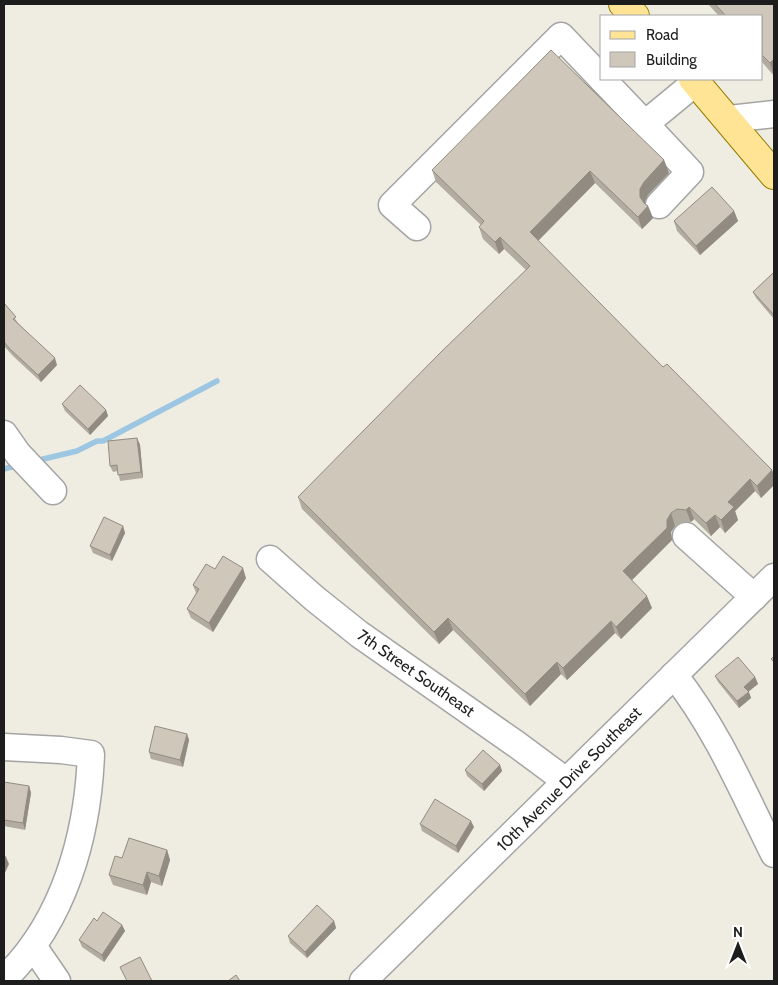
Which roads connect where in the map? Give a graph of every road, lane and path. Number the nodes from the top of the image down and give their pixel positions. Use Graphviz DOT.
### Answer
graph roads {
  1 [pos="623,4"];
  2 [pos="634,15"];
  3 [pos="600,77"];
  4 [pos="603,80"];
  5 [pos="694,80"];
  6 [pos="774,114"];
  7 [pos="729,119"];
  8 [pos="646,124"];
  9 [pos="772,165"];
  10 [pos="659,205"];
  11 [pos="417,227"];
  12 [pos="4,434"];
  13 [pos="53,491"];
  14 [pos="686,536"];
  15 [pos="270,559"];
  16 [pos="774,577"];
  17 [pos="754,597"];
  18 [pos="674,676"];
  19 [pos="4,747"];
  20 [pos="566,781"];
  21 [pos="774,854"];
  22 [pos="33,946"];
  23 [pos="4,979"];
  24 [pos="57,981"];
  25 [pos="362,981"];
  1 -- 2 [label="main road"];
  3 -- 11 [label="street"];
  4 -- 8 [label="street"];
  5 -- 7 [label="main road"];
  5 -- 8 [label="street"];
  6 -- 7 [label="street"];
  7 -- 9 [label="main road"];
  8 -- 10 [label="street"];
  12 -- 13 [label="street"];
  14 -- 17 [label="street"];
  15 -- 20 [label="street, 7th Street Southeast"];
  16 -- 17 [label="street, 10th Avenue Drive Southeast"];
  17 -- 18 [label="street, 10th Avenue Drive Southeast"];
  18 -- 20 [label="street, 10th Avenue Drive Southeast"];
  18 -- 21 [label="street"];
  19 -- 22 [label="street"];
  20 -- 25 [label="street, 10th Avenue Drive Southeast"];
  22 -- 23 [label="street"];
  22 -- 24 [label="street"];
}
